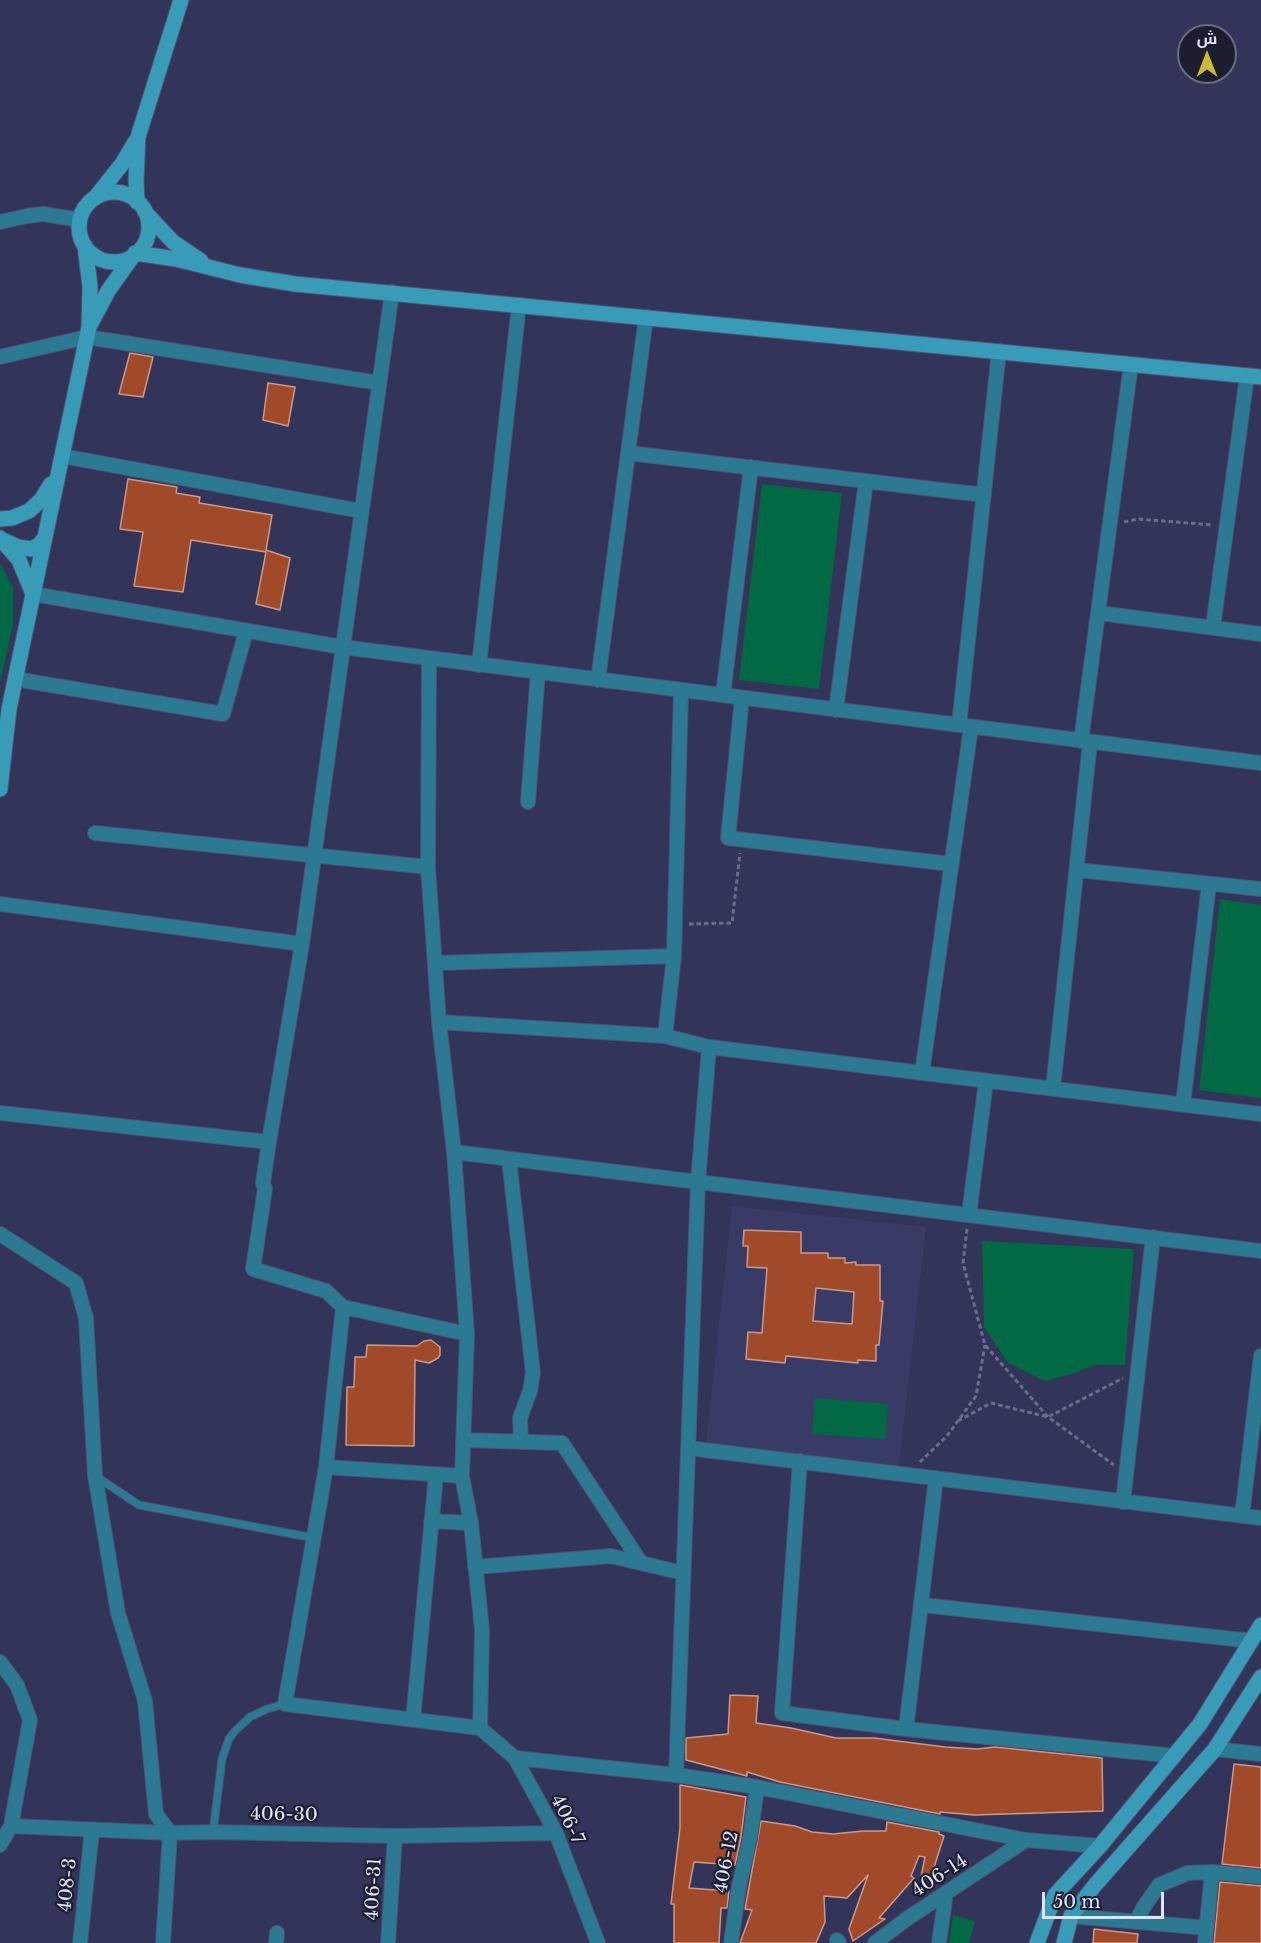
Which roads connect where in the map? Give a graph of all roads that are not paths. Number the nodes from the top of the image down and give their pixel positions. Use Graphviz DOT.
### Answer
graph roads {
  1 [pos="181,0"];
  2 [pos="138,137"];
  3 [pos="95,198"];
  4 [pos="141,206"];
  5 [pos="80,220"];
  6 [pos="0,222"];
  7 [pos="85,246"];
  8 [pos="135,254"];
  9 [pos="217,270"];
  10 [pos="392,292"];
  11 [pos="519,305"];
  12 [pos="646,317"];
  13 [pos="88,332"];
  14 [pos="999,351"];
  15 [pos="0,357"];
  16 [pos="1131,364"];
  17 [pos="1254,377"];
  18 [pos="379,382"];
  19 [pos="628,453"];
  20 [pos="61,461"];
  21 [pos="751,467"];
  22 [pos="866,481"];
  23 [pos="984,495"];
  24 [pos="361,511"];
  25 [pos="6,518"];
  26 [pos="45,535"];
  27 [pos="0,538"];
  28 [pos="33,594"];
  29 [pos="1099,613"];
  30 [pos="1213,627"];
  31 [pos="246,631"];
  32 [pos="1261,634"];
  33 [pos="342,648"];
  34 [pos="429,658"];
  35 [pos="479,664"];
  36 [pos="538,672"];
  37 [pos="15,679"];
  38 [pos="598,680"];
  39 [pos="681,690"];
  40 [pos="723,696"];
  41 [pos="742,698"];
  42 [pos="4,708"];
  43 [pos="836,710"];
  44 [pos="965,726"];
  45 [pos="1085,741"];
  46 [pos="1261,763"];
  47 [pos="0,789"];
  48 [pos="528,802"];
  49 [pos="95,833"];
  50 [pos="313,857"];
  51 [pos="951,864"];
  52 [pos="428,867"];
  53 [pos="1077,870"];
  54 [pos="1209,884"];
  55 [pos="1261,889"];
  56 [pos="0,904"];
  57 [pos="302,944"];
  58 [pos="674,956"];
  59 [pos="435,963"];
  60 [pos="439,1022"];
  61 [pos="665,1036"];
  62 [pos="709,1047"];
  63 [pos="922,1073"];
  64 [pos="986,1081"];
  65 [pos="1053,1089"];
  66 [pos="1183,1104"];
  67 [pos="0,1113"];
  68 [pos="1261,1114"];
  69 [pos="268,1142"];
  70 [pos="454,1152"];
  71 [pos="509,1159"];
  72 [pos="698,1182"];
  73 [pos="969,1215"];
  74 [pos="0,1234"];
  75 [pos="1153,1237"];
  76 [pos="1261,1251"];
  77 [pos="343,1307"];
  78 [pos="467,1334"];
  79 [pos="1261,1356"];
  80 [pos="463,1440"];
  81 [pos="521,1442"];
  82 [pos="688,1448"];
  83 [pos="800,1461"];
  84 [pos="326,1467"];
  85 [pos="95,1475"];
  86 [pos="436,1475"];
  87 [pos="462,1476"];
  88 [pos="936,1478"];
  89 [pos="1123,1502"];
  90 [pos="1242,1516"];
  91 [pos="1261,1518"];
  92 [pos="432,1521"];
  93 [pos="471,1523"];
  94 [pos="314,1538"];
  95 [pos="641,1563"];
  96 [pos="475,1567"];
  97 [pos="683,1573"];
  98 [pos="922,1605"];
  99 [pos="1261,1626"];
  100 [pos="1252,1641"];
  101 [pos="0,1662"];
  102 [pos="1261,1677"];
  103 [pos="285,1704"];
  104 [pos="413,1720"];
  105 [pos="480,1728"];
  106 [pos="906,1729"];
  107 [pos="1215,1749"];
  108 [pos="1261,1754"];
  109 [pos="1175,1756"];
  110 [pos="515,1758"];
  111 [pos="676,1775"];
  112 [pos="757,1787"];
  113 [pos="11,1826"];
  114 [pos="92,1830"];
  115 [pos="213,1832"];
  116 [pos="170,1833"];
  117 [pos="556,1833"];
  118 [pos="395,1836"];
  119 [pos="1026,1840"];
  120 [pos="0,1845"];
  121 [pos="1100,1846"];
  122 [pos="1212,1872"];
  123 [pos="1261,1877"];
  124 [pos="946,1893"];
  125 [pos="1071,1916"];
  126 [pos="1136,1922"];
  127 [pos="1207,1928"];
  128 [pos="80,1943"];
  129 [pos="164,1943"];
  130 [pos="388,1943"];
  131 [pos="598,1943"];
  132 [pos="730,1943"];
  133 [pos="875,1943"];
  134 [pos="939,1943"];
  135 [pos="1037,1943"];
  136 [pos="1064,1943"];
  137 [pos="1205,1943"];
  1 -- 2 [label="main road"];
  2 -- 3 [label="main road"];
  2 -- 4 [label="main road"];
  3 -- 4 [label="main road"];
  3 -- 5 [label="main road"];
  4 -- 8 [label="main road"];
  4 -- 9 [label="main road"];
  5 -- 6 [label="street"];
  5 -- 7 [label="main road"];
  7 -- 8 [label="main road"];
  7 -- 13 [label="main road"];
  8 -- 9 [label="main road"];
  8 -- 13 [label="main road"];
  9 -- 10 [label="main road"];
  10 -- 11 [label="main road"];
  10 -- 18 [label="street"];
  11 -- 12 [label="main road"];
  11 -- 35 [label="street"];
  12 -- 14 [label="main road"];
  12 -- 19 [label="street"];
  13 -- 15 [label="street"];
  13 -- 18 [label="street"];
  13 -- 20 [label="main road"];
  14 -- 16 [label="main road"];
  14 -- 23 [label="street"];
  16 -- 17 [label="main road"];
  16 -- 29 [label="street"];
  17 -- 30 [label="street"];
  18 -- 24 [label="street"];
  19 -- 21 [label="street"];
  19 -- 38 [label="street"];
  20 -- 24 [label="street"];
  20 -- 25 [label="main road"];
  20 -- 26 [label="main road"];
  21 -- 22 [label="street"];
  21 -- 40 [label="street"];
  22 -- 23 [label="street"];
  22 -- 43 [label="street"];
  23 -- 44 [label="street"];
  24 -- 33 [label="street"];
  25 -- 26 [label="main road"];
  26 -- 27 [label="main road"];
  26 -- 28 [label="main road"];
  27 -- 28 [label="main road"];
  28 -- 31 [label="street"];
  28 -- 37 [label="main road"];
  29 -- 30 [label="street"];
  29 -- 45 [label="street"];
  30 -- 32 [label="street"];
  31 -- 33 [label="street"];
  31 -- 37 [label="street"];
  33 -- 34 [label="street"];
  33 -- 50 [label="street"];
  34 -- 35 [label="street"];
  34 -- 52 [label="street"];
  35 -- 36 [label="street"];
  36 -- 38 [label="street"];
  36 -- 48 [label="street"];
  37 -- 42 [label="main road"];
  38 -- 39 [label="street"];
  39 -- 40 [label="street"];
  39 -- 58 [label="street"];
  40 -- 41 [label="street"];
  41 -- 43 [label="street"];
  41 -- 51 [label="street"];
  42 -- 47 [label="main road"];
  43 -- 44 [label="street"];
  44 -- 45 [label="street"];
  44 -- 51 [label="street"];
  45 -- 46 [label="street"];
  45 -- 53 [label="street"];
  49 -- 50 [label="street"];
  50 -- 52 [label="street"];
  50 -- 57 [label="street"];
  51 -- 63 [label="street"];
  52 -- 59 [label="street"];
  53 -- 54 [label="street"];
  53 -- 65 [label="street"];
  54 -- 55 [label="street"];
  54 -- 66 [label="street"];
  56 -- 57 [label="street"];
  57 -- 69 [label="street"];
  58 -- 59 [label="street"];
  58 -- 61 [label="street"];
  59 -- 60 [label="street"];
  60 -- 61 [label="street"];
  60 -- 70 [label="street"];
  61 -- 62 [label="street"];
  62 -- 63 [label="street"];
  62 -- 72 [label="street"];
  63 -- 64 [label="street"];
  64 -- 65 [label="street"];
  64 -- 73 [label="street"];
  65 -- 66 [label="street"];
  66 -- 68 [label="street"];
  67 -- 69 [label="street"];
  69 -- 77 [label="street"];
  70 -- 71 [label="street"];
  70 -- 78 [label="street"];
  71 -- 72 [label="street"];
  71 -- 81 [label="street"];
  72 -- 73 [label="street"];
  72 -- 82 [label="street"];
  73 -- 75 [label="street"];
  74 -- 85 [label="street"];
  75 -- 76 [label="street"];
  75 -- 89 [label="street"];
  77 -- 78 [label="street"];
  77 -- 84 [label="street"];
  78 -- 80 [label="street"];
  79 -- 90 [label="street"];
  80 -- 81 [label="street"];
  80 -- 87 [label="street"];
  81 -- 95 [label="street"];
  82 -- 83 [label="street"];
  82 -- 97 [label="street"];
  83 -- 88 [label="street"];
  83 -- 106 [label="street"];
  84 -- 86 [label="street"];
  84 -- 94 [label="street"];
  85 -- 94 [label="lane"];
  85 -- 116 [label="street"];
  86 -- 87 [label="street"];
  86 -- 92 [label="street"];
  87 -- 93 [label="street"];
  88 -- 89 [label="street"];
  88 -- 98 [label="street"];
  89 -- 90 [label="street"];
  90 -- 91 [label="street"];
  92 -- 93 [label="street"];
  92 -- 104 [label="street"];
  93 -- 96 [label="street"];
  94 -- 103 [label="street"];
  95 -- 96 [label="street"];
  95 -- 97 [label="street"];
  96 -- 105 [label="street"];
  97 -- 111 [label="street"];
  98 -- 100 [label="street"];
  98 -- 106 [label="street"];
  99 -- 100 [label="main road"];
  100 -- 109 [label="main road"];
  101 -- 113 [label="street"];
  102 -- 107 [label="main road"];
  103 -- 104 [label="street"];
  103 -- 115 [label="lane"];
  104 -- 105 [label="street"];
  105 -- 110 [label="street, 406-7"];
  106 -- 109 [label="street"];
  107 -- 108 [label="street"];
  107 -- 125 [label="main road"];
  109 -- 121 [label="main road"];
  110 -- 111 [label="street"];
  110 -- 117 [label="street, 406-7"];
  111 -- 112 [label="street"];
  112 -- 119 [label="street"];
  112 -- 132 [label="street, 406-12"];
  113 -- 114 [label="street, 406-30"];
  113 -- 120 [label="street"];
  114 -- 116 [label="street, 406-30"];
  114 -- 128 [label="street, 408-3"];
  115 -- 116 [label="street, 406-30"];
  115 -- 118 [label="street, 406-30"];
  116 -- 129 [label="street"];
  117 -- 118 [label="street, 406-30"];
  117 -- 131 [label="street, 406-7"];
  118 -- 130 [label="street, 406-31"];
  119 -- 121 [label="street"];
  119 -- 124 [label="street, 406-14"];
  121 -- 135 [label="main road"];
  122 -- 123 [label="street"];
  122 -- 126 [label="street"];
  122 -- 127 [label="street"];
  124 -- 133 [label="street, 406-14"];
  124 -- 134 [label="street"];
  125 -- 126 [label="street"];
  125 -- 136 [label="main road"];
  126 -- 127 [label="street"];
  127 -- 137 [label="street"];
}
